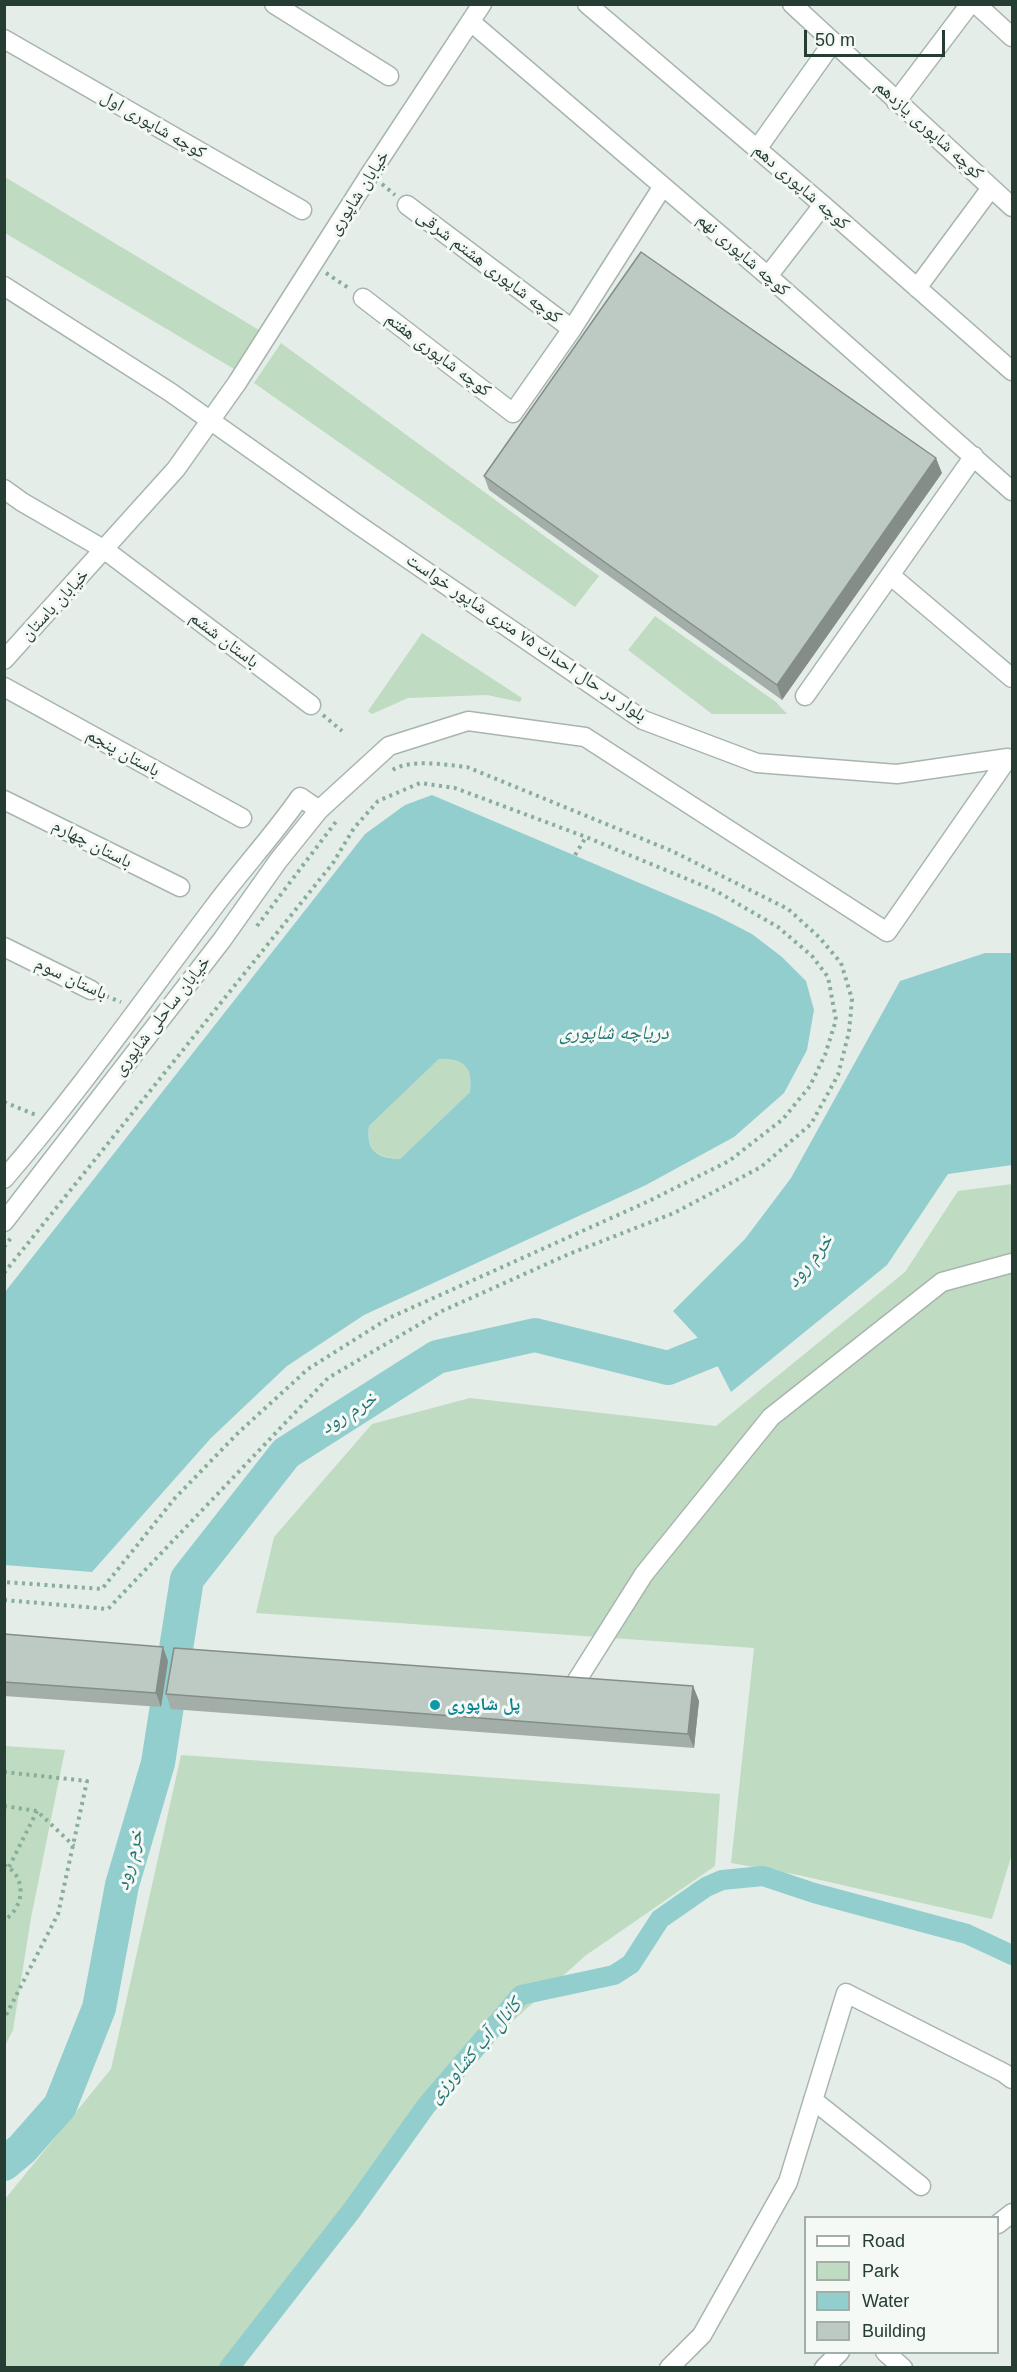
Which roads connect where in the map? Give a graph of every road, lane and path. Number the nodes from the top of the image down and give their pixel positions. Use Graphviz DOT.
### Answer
graph roads {
  1 [pos="274,4"];
  2 [pos="482,4"];
  3 [pos="587,4"];
  4 [pos="792,4"];
  5 [pos="970,4"];
  6 [pos="976,4"];
  7 [pos="471,22"];
  8 [pos="1012,37"];
  9 [pos="4,39"];
  10 [pos="833,42"];
  11 [pos="389,76"];
  12 [pos="896,102"];
  13 [pos="757,148"];
  14 [pos="370,174"];
  15 [pos="663,186"];
  16 [pos="991,188"];
  17 [pos="407,205"];
  18 [pos="823,205"];
  19 [pos="1012,207"];
  20 [pos="302,210"];
  21 [pos="313,263"];
  22 [pos="768,276"];
  23 [pos="4,286"];
  24 [pos="917,288"];
  25 [pos="363,298"];
  26 [pos="572,330"];
  27 [pos="1012,371"];
  28 [pos="211,420"];
  29 [pos="974,456"];
  30 [pos="4,489"];
  31 [pos="1012,491"];
  32 [pos="105,550"];
  33 [pos="890,575"];
  34 [pos="4,660"];
  35 [pos="1012,678"];
  36 [pos="4,687"];
  37 [pos="805,696"];
  38 [pos="311,705"];
  39 [pos="342,731"];
  40 [pos="389,772"];
  41 [pos="4,800"];
  42 [pos="319,810"];
  43 [pos="339,817"];
  44 [pos="242,818"];
  45 [pos="586,837"];
  46 [pos="575,855"];
  47 [pos="180,887"];
  48 [pos="254,929"];
  49 [pos="4,947"];
  50 [pos="91,990"];
  51 [pos="138,1009"];
  52 [pos="4,1102"];
  53 [pos="54,1122"];
  54 [pos="73,1135"];
  55 [pos="4,1179"];
  56 [pos="8,1230"];
  57 [pos="4,1247"];
  58 [pos="1012,1263"];
  59 [pos="4,1273"];
  60 [pos="4,1582"];
  61 [pos="4,1600"];
  62 [pos="556,1712"];
  63 [pos="4,1772"];
  64 [pos="4,1806"];
  65 [pos="38,1811"];
  66 [pos="74,1846"];
  67 [pos="7,1866"];
  68 [pos="4,1920"];
  69 [pos="4,2019"];
  70 [pos="1012,2079"];
  71 [pos="813,2100"];
  72 [pos="921,2186"];
  73 [pos="838,2354"];
  74 [pos="887,2354"];
  75 [pos="669,2367"];
  76 [pos="825,2367"];
  77 [pos="903,2367"];
  1 -- 11 [label="street"];
  2 -- 7 [label="street, خیابان شاپوری"];
  3 -- 13 [label="street, کوچه شاپوری دهم"];
  4 -- 10 [label="street, کوچه شاپوری یازدهم"];
  5 -- 12 [label="street"];
  6 -- 8 [label="street"];
  7 -- 14 [label="street, خیابان شاپوری"];
  7 -- 15 [label="street, کوچه شاپوری نهم"];
  9 -- 20 [label="street, کوچه شاپوری اول"];
  10 -- 12 [label="street, کوچه شاپوری یازدهم"];
  10 -- 13 [label="street"];
  12 -- 16 [label="street, کوچه شاپوری یازدهم"];
  13 -- 18 [label="street, کوچه شاپوری دهم"];
  14 -- 17 [label="path"];
  14 -- 21 [label="street, خیابان شاپوری"];
  15 -- 22 [label="street, کوچه شاپوری نهم"];
  15 -- 26 [label="street"];
  16 -- 19 [label="street, کوچه شاپوری یازدهم"];
  16 -- 24 [label="street"];
  17 -- 26 [label="street, کوچه شاپوری هشتم شرقی"];
  18 -- 22 [label="street"];
  18 -- 24 [label="street, کوچه شاپوری دهم"];
  21 -- 25 [label="path"];
  21 -- 28 [label="street, خیابان شاپوری"];
  22 -- 29 [label="street, کوچه شاپوری نهم"];
  23 -- 28 [label="street, بلوار در حال احداث ۷۵ متری شاپور خواست"];
  24 -- 27 [label="street, کوچه شاپوری دهم"];
  25 -- 26 [label="street, کوچه شاپوری هفتم"];
  28 -- 32 [label="street, خیابان باستان"];
  28 -- 42 [label="street, بلوار در حال احداث ۷۵ متری شاپور خواست"];
  29 -- 31 [label="street, کوچه شاپوری نهم"];
  29 -- 33 [label="street"];
  30 -- 32 [label="street, باستان ششم"];
  32 -- 34 [label="street, خیابان باستان"];
  32 -- 38 [label="street, باستان ششم"];
  33 -- 35 [label="street"];
  33 -- 37 [label="street"];
  36 -- 44 [label="street, باستان پنجم"];
  38 -- 39 [label="path"];
  40 -- 61 [label="path"];
  41 -- 47 [label="street, باستان چهارم"];
  42 -- 51 [label="street, خیابان ساحلی شاپوری"];
  42 -- 54 [label="street, خیابان ساحلی شاپوری"];
  43 -- 48 [label="path"];
  45 -- 46 [label="path"];
  45 -- 59 [label="path"];
  45 -- 60 [label="path"];
  49 -- 50 [label="street, باستان سوم"];
  50 -- 51 [label="path, باستان سوم"];
  51 -- 53 [label="street, خیابان ساحلی شاپوری"];
  52 -- 53 [label="path"];
  53 -- 54 [label="street"];
  53 -- 55 [label="street, خیابان ساحلی شاپوری"];
  54 -- 56 [label="street, خیابان ساحلی شاپوری"];
  56 -- 57 [label="path"];
  58 -- 62 [label="street"];
  63 -- 66 [label="path"];
  64 -- 65 [label="path"];
  65 -- 66 [label="path"];
  65 -- 67 [label="path"];
  66 -- 69 [label="path"];
  67 -- 68 [label="path"];
  70 -- 71 [label="street"];
  71 -- 72 [label="street"];
  71 -- 75 [label="street"];
  73 -- 76 [label="street"];
  74 -- 77 [label="street"];
}
